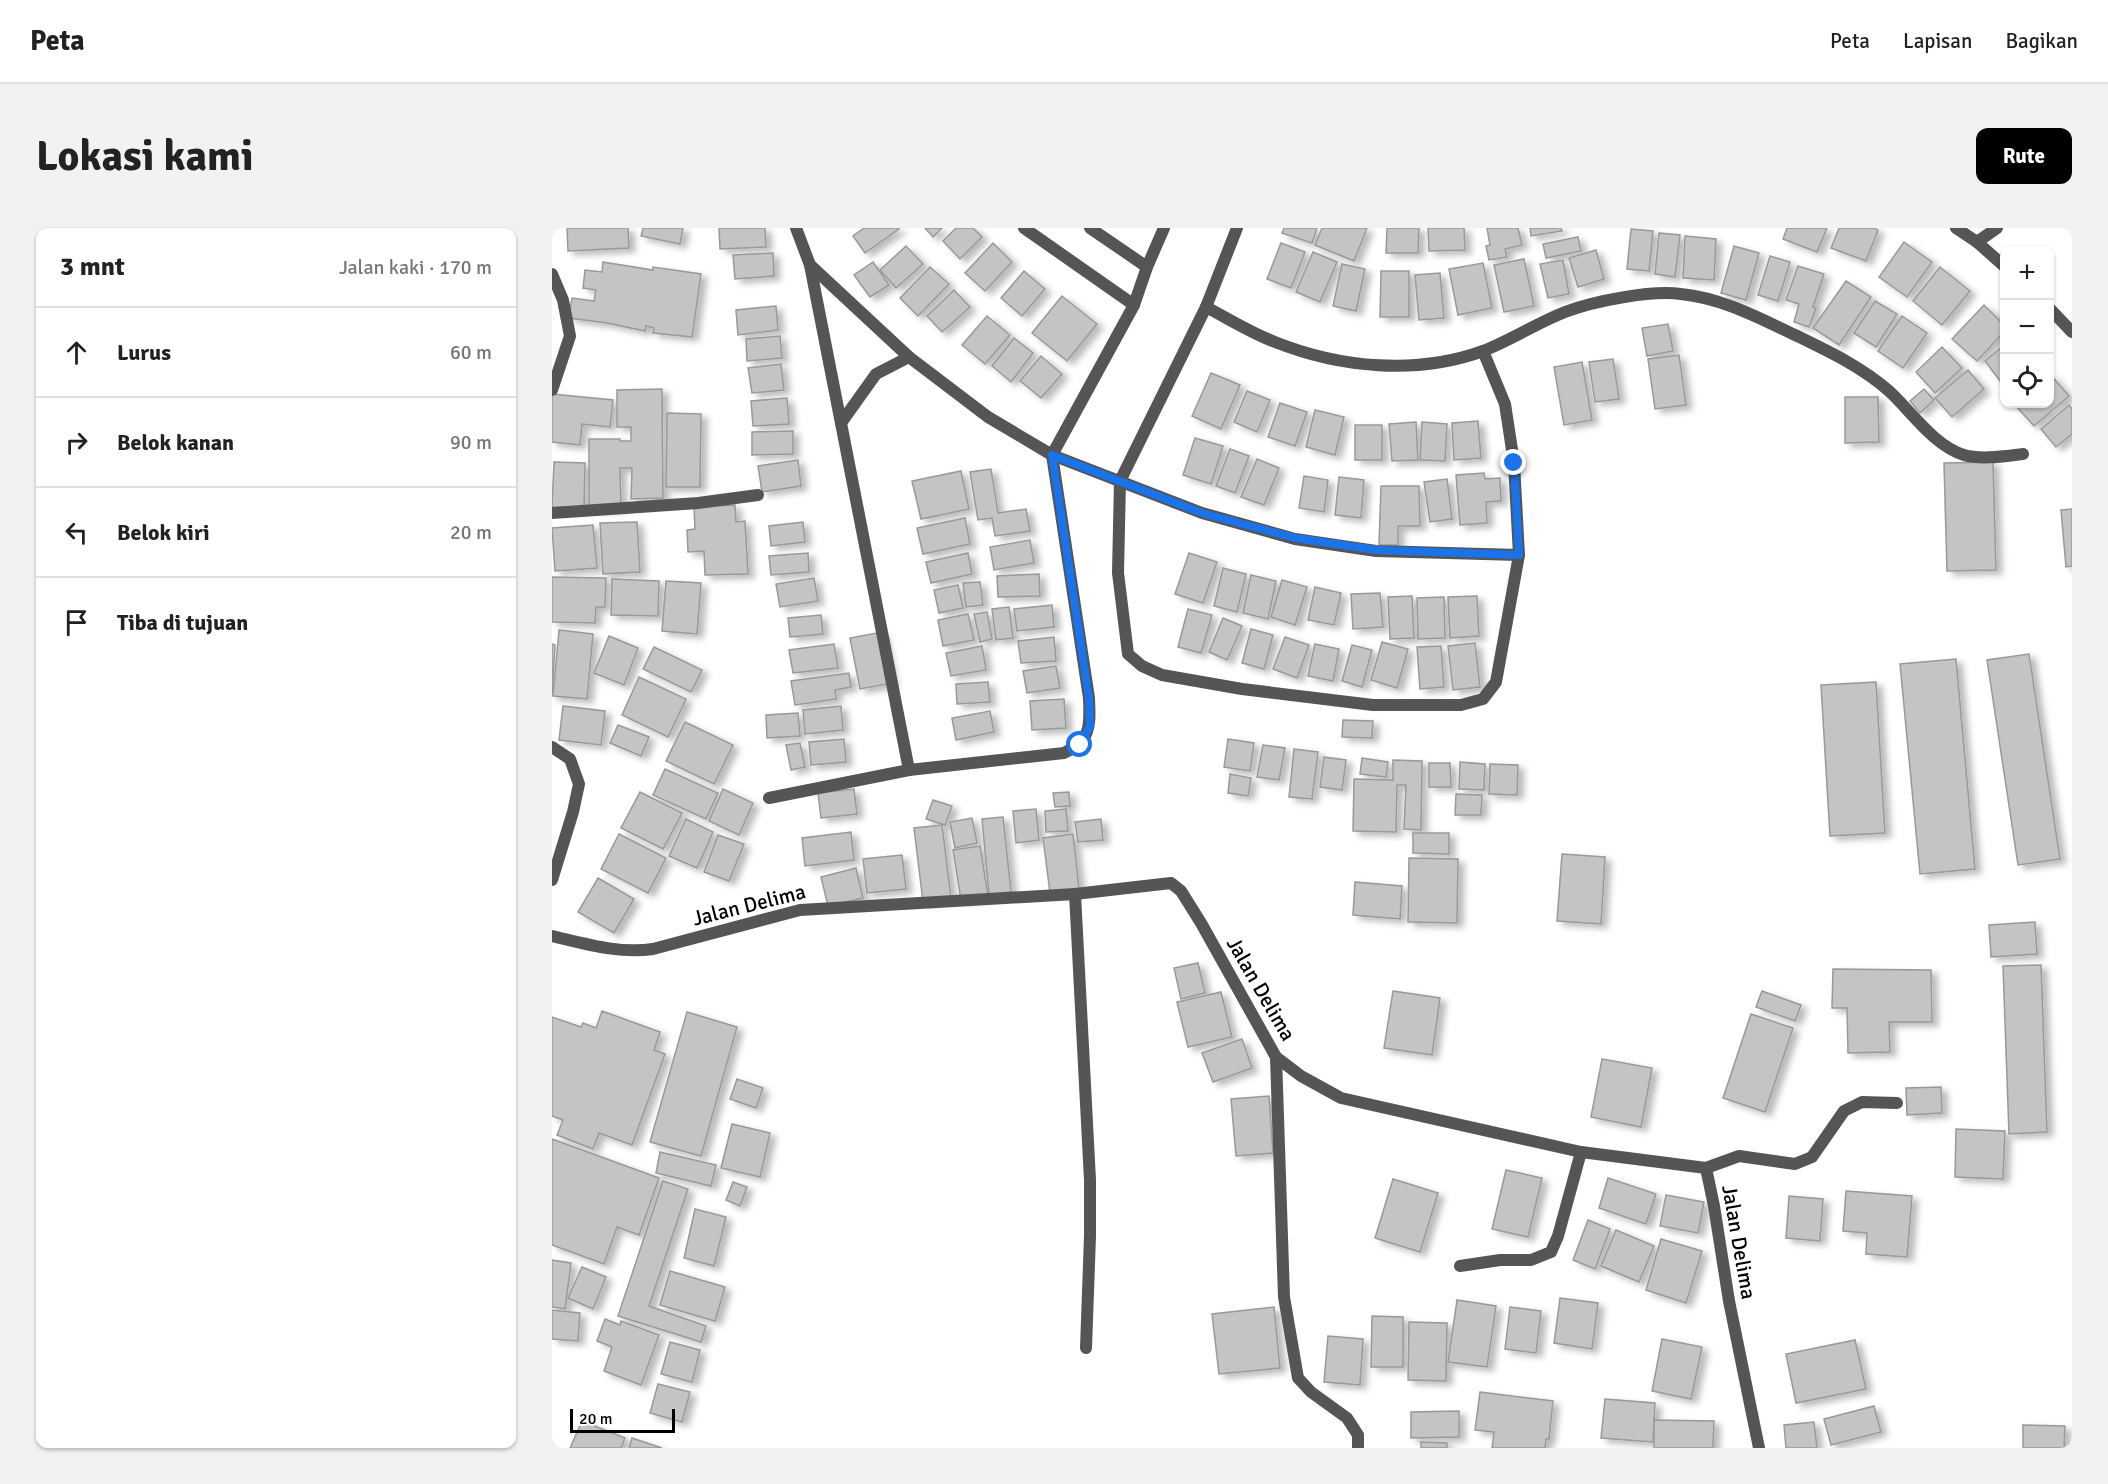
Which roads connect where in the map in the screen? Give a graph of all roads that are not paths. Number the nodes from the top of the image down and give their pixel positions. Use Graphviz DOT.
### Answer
graph roads {
  1 [pos="796,228"];
  2 [pos="1024,228"];
  3 [pos="1090,228"];
  4 [pos="1164,228"];
  5 [pos="1237,228"];
  6 [pos="1956,228"];
  7 [pos="1997,228"];
  8 [pos="1977,242"];
  9 [pos="2000,262"];
  10 [pos="810,265"];
  11 [pos="1147,267"];
  12 [pos="552,274"];
  13 [pos="1134,305"];
  14 [pos="1206,307"];
  15 [pos="2054,314"];
  16 [pos="2072,332"];
  17 [pos="1484,351"];
  18 [pos="909,357"];
  19 [pos="552,390"];
  20 [pos="841,423"];
  21 [pos="2023,454"];
  22 [pos="1052,455"];
  23 [pos="1120,482"];
  24 [pos="758,495"];
  25 [pos="552,513"];
  26 [pos="1519,555"];
  27 [pos="552,747"];
  28 [pos="909,770"];
  29 [pos="769,798"];
  30 [pos="552,880"];
  31 [pos="1075,894"];
  32 [pos="552,936"];
  33 [pos="1276,1057"];
  34 [pos="1897,1103"];
  35 [pos="1581,1152"];
  36 [pos="1706,1168"];
  37 [pos="1460,1266"];
  38 [pos="1086,1348"];
  39 [pos="1358,1448"];
  40 [pos="1760,1448"];
  1 -- 10 [label="street"];
  2 -- 13 [label="street"];
  3 -- 11 [label="street"];
  4 -- 11 [label="street"];
  5 -- 14 [label="street"];
  6 -- 8 [label="street"];
  7 -- 8 [label="street"];
  8 -- 9 [label="street"];
  10 -- 18 [label="street"];
  10 -- 20 [label="street"];
  11 -- 13 [label="street"];
  12 -- 19 [label="street"];
  13 -- 22 [label="street"];
  14 -- 17 [label="street"];
  14 -- 23 [label="street"];
  15 -- 16 [label="street"];
  17 -- 21 [label="street"];
  17 -- 26 [label="street"];
  18 -- 20 [label="street"];
  18 -- 22 [label="street"];
  20 -- 28 [label="street"];
  22 -- 23 [label="street"];
  22 -- 28 [label="street"];
  23 -- 26 [label="street"];
  23 -- 26 [label="street"];
  24 -- 25 [label="street"];
  27 -- 30 [label="street"];
  28 -- 29 [label="street"];
  31 -- 32 [label="street, Jalan Delima"];
  31 -- 33 [label="street, Jalan Delima"];
  31 -- 38 [label="street"];
  33 -- 35 [label="street, Jalan Delima"];
  33 -- 39 [label="street"];
  34 -- 36 [label="street"];
  35 -- 36 [label="street, Jalan Delima"];
  35 -- 37 [label="street"];
  36 -- 40 [label="street, Jalan Delima"];
}
